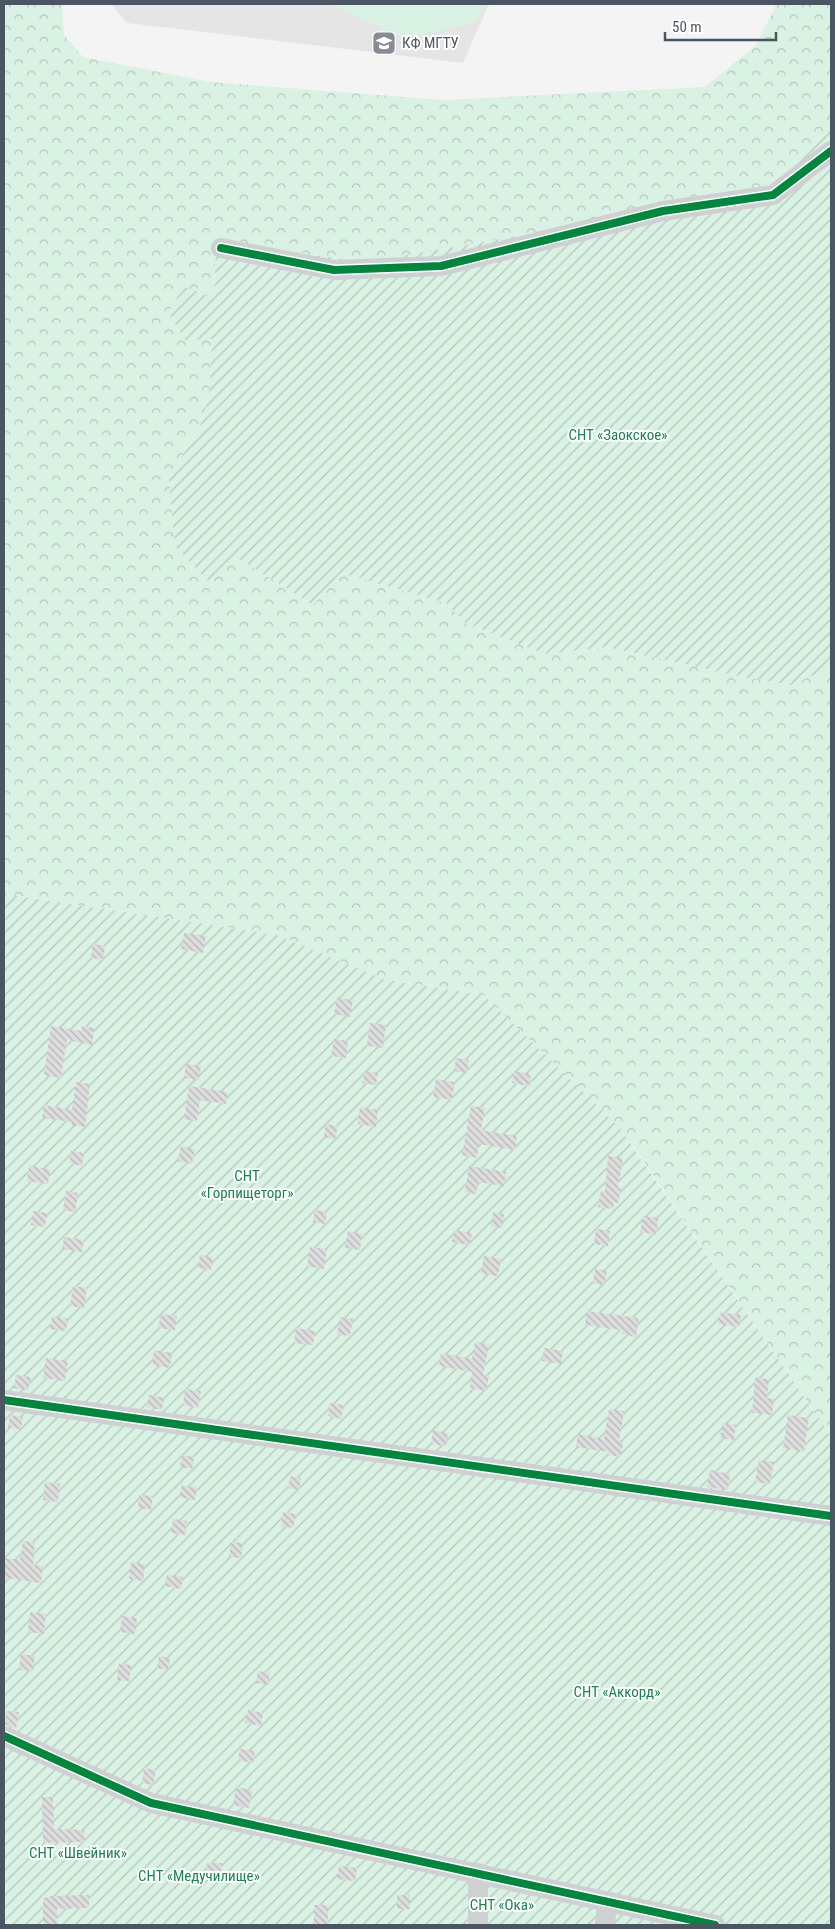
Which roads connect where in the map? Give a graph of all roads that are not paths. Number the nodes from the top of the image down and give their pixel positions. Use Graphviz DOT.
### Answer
graph roads {
  1 [pos="831,151"];
  2 [pos="221,248"];
  3 [pos="4,1400"];
  4 [pos="831,1516"];
  5 [pos="4,1736"];
  6 [pos="478,1874"];
  7 [pos="610,1902"];
  8 [pos="478,1925"];
  9 [pos="606,1925"];
  10 [pos="716,1925"];
  1 -- 2 [label="street"];
  3 -- 4 [label="street"];
  5 -- 6 [label="street"];
  6 -- 7 [label="street"];
  6 -- 8 [label="street"];
  7 -- 9 [label="street"];
  7 -- 10 [label="street"];
}
